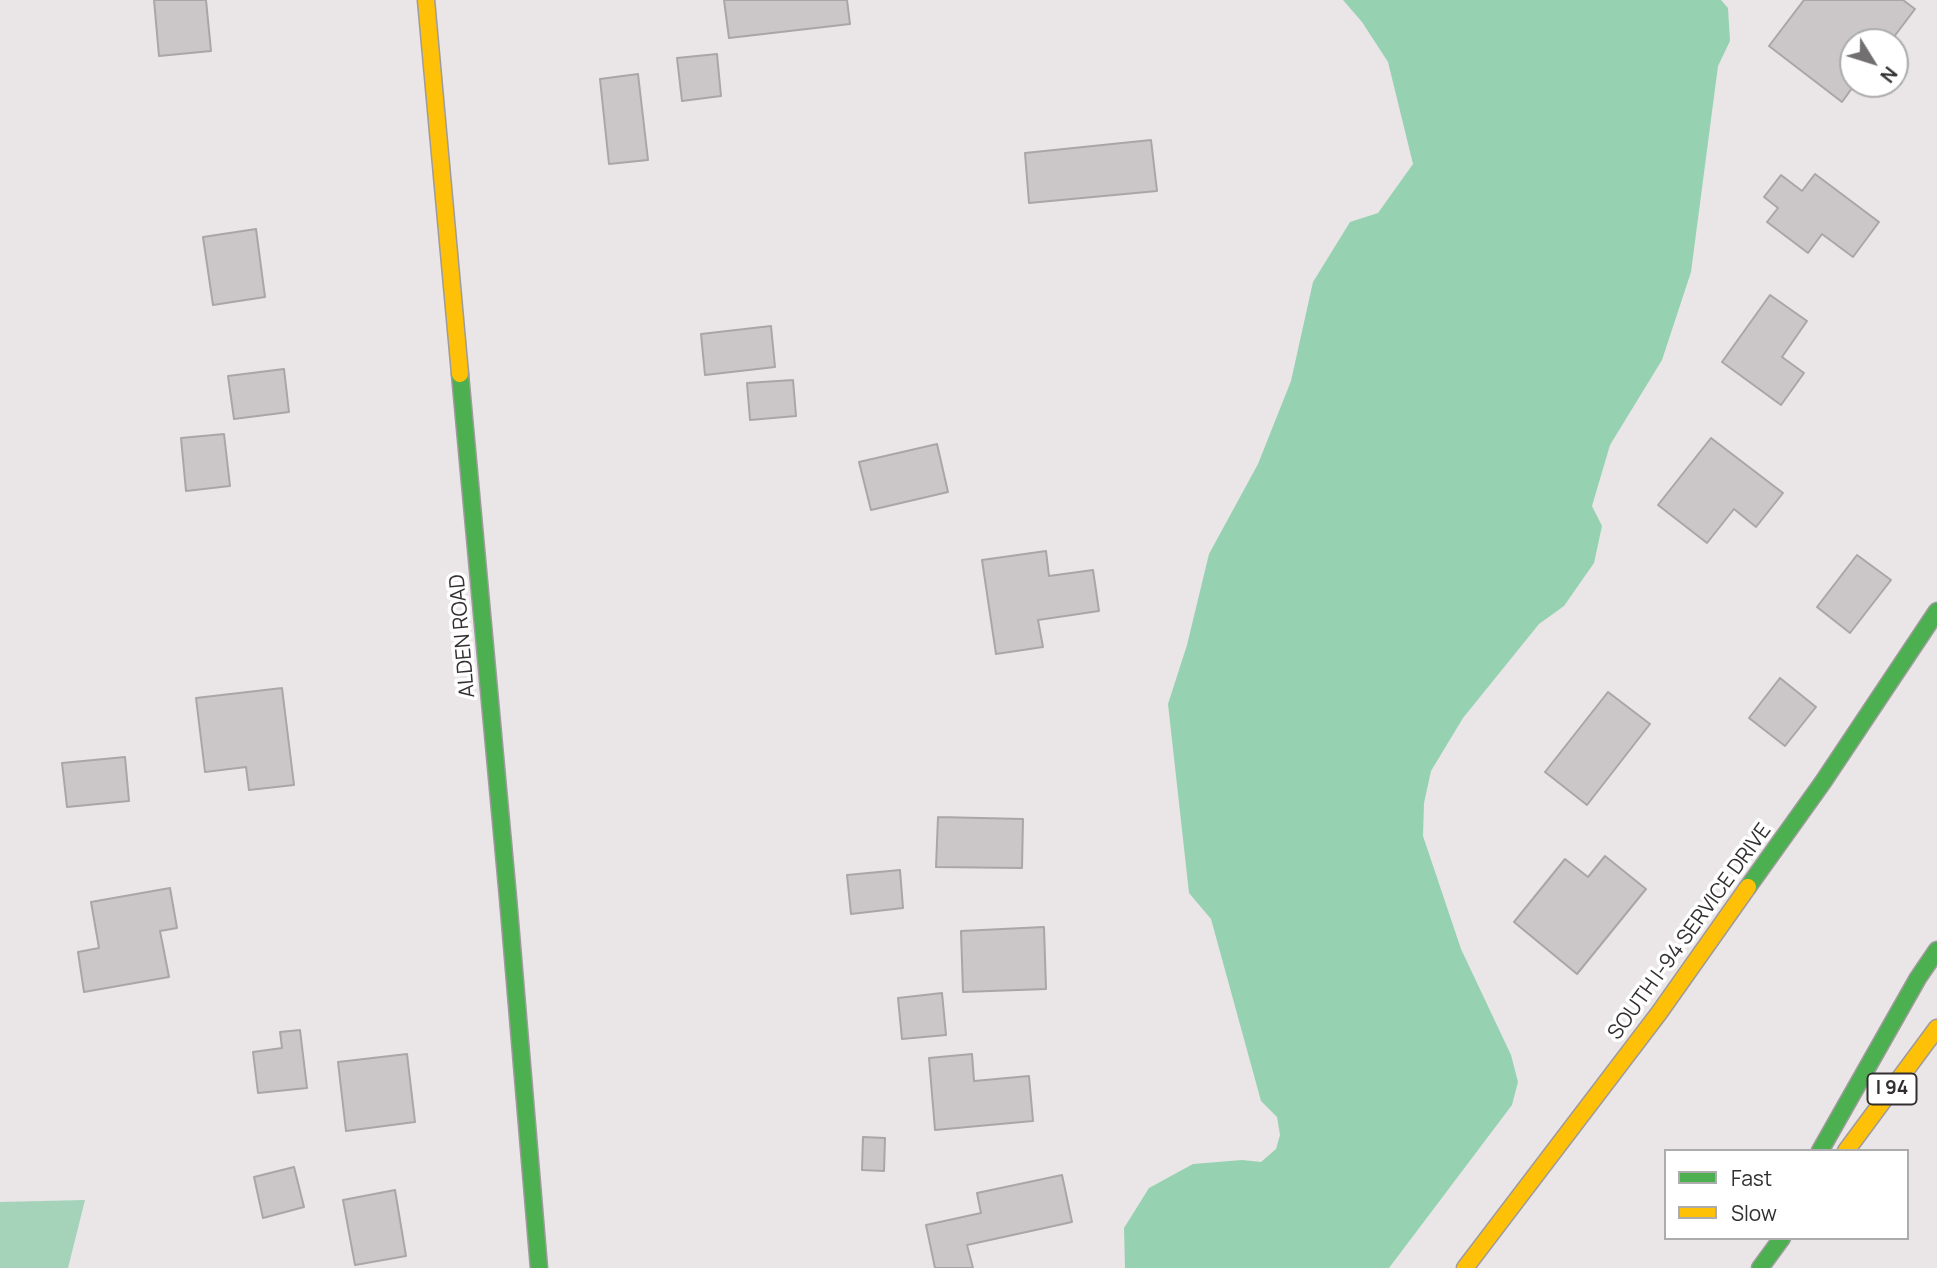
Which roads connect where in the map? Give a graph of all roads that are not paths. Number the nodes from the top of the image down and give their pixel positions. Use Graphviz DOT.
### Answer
graph roads {
  1 [pos="426,0"];
  2 [pos="1937,611"];
  3 [pos="1937,950"];
  4 [pos="1937,1028"];
  5 [pos="1821,1149"];
  6 [pos="1847,1149"];
  7 [pos="1769,1240"];
  8 [pos="1781,1240"];
  9 [pos="539,1268"];
  10 [pos="1465,1268"];
  11 [pos="1753,1268"];
  12 [pos="1760,1268"];
  1 -- 9 [label="main road, ALDEN ROAD"];
  2 -- 10 [label="main road, SOUTH I-94 SERVICE DRIVE"];
  3 -- 5 [label="main road"];
  4 -- 6 [label="main road, I 94"];
  7 -- 11 [label="main road"];
  8 -- 12 [label="main road"];
}
